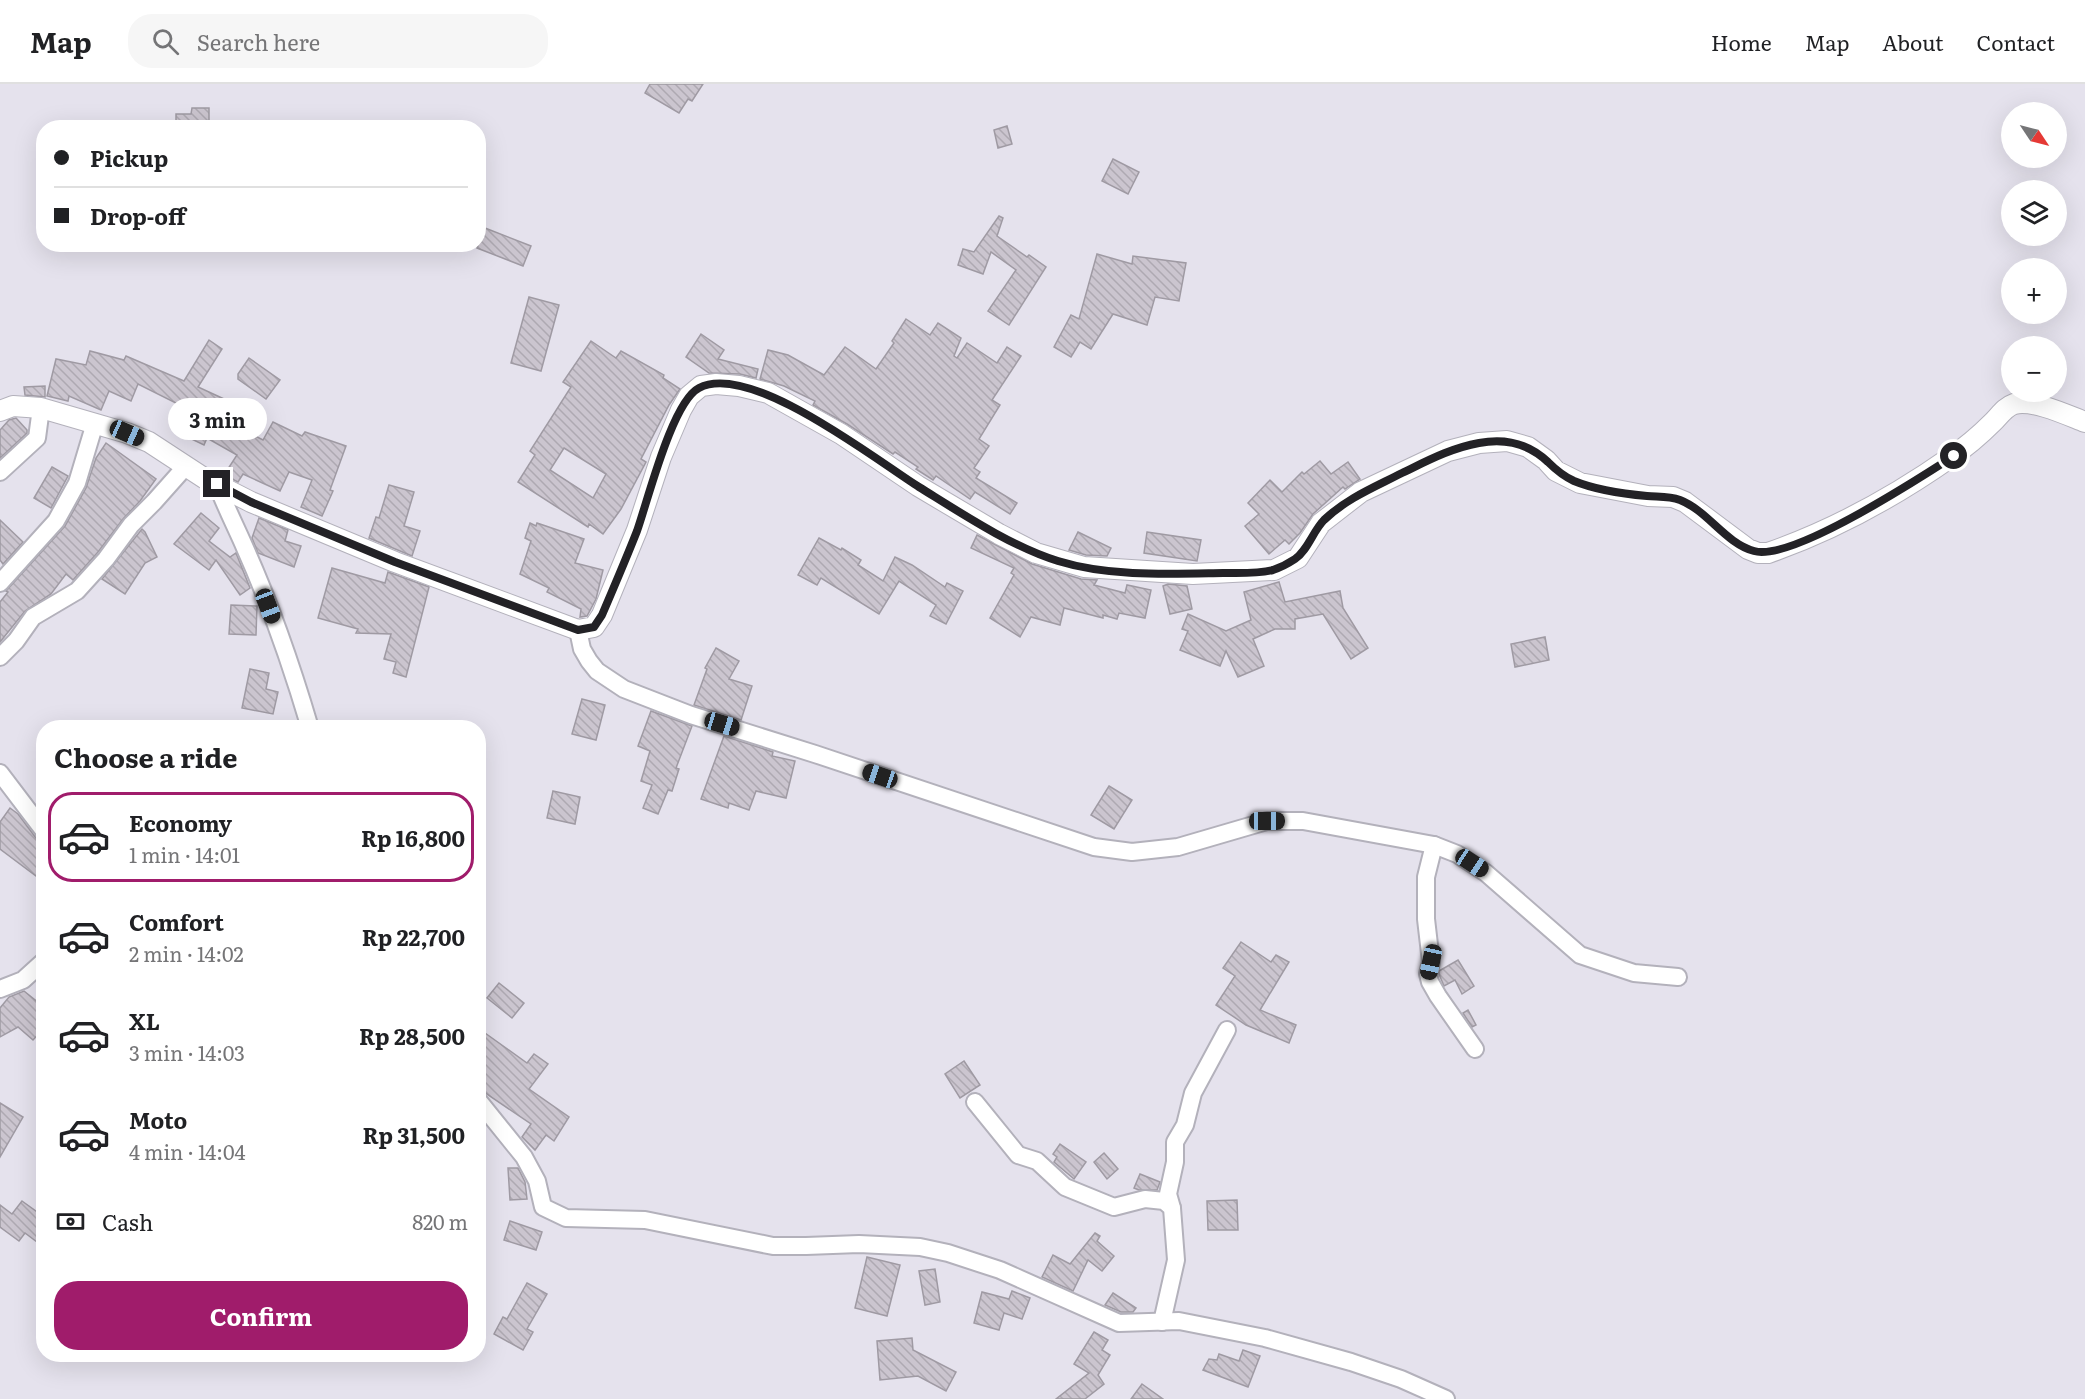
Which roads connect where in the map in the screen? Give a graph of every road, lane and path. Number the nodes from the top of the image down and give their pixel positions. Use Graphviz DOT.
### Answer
graph roads {
  1 [pos="41,408"];
  2 [pos="0,411"];
  3 [pos="2085,422"];
  4 [pos="95,423"];
  5 [pos="186,466"];
  6 [pos="0,472"];
  7 [pos="217,484"];
  8 [pos="0,583"];
  9 [pos="578,630"];
  10 [pos="0,657"];
  11 [pos="308,720"];
  12 [pos="0,773"];
  13 [pos="36,820"];
  14 [pos="1434,845"];
  15 [pos="36,968"];
  16 [pos="1678,977"];
  17 [pos="0,988"];
  18 [pos="1227,1030"];
  19 [pos="1475,1049"];
  20 [pos="975,1102"];
  21 [pos="486,1110"];
  22 [pos="1172,1208"];
  23 [pos="1162,1322"];
  24 [pos="1446,1399"];
  1 -- 2 [label="street"];
  1 -- 4 [label="street"];
  1 -- 6 [label="street"];
  3 -- 9 [label="street"];
  4 -- 5 [label="street"];
  4 -- 8 [label="street"];
  5 -- 7 [label="street"];
  5 -- 10 [label="street"];
  7 -- 9 [label="street"];
  7 -- 11 [label="street"];
  9 -- 14 [label="street"];
  12 -- 13 [label="street"];
  14 -- 16 [label="street"];
  14 -- 19 [label="street"];
  15 -- 17 [label="street"];
  18 -- 22 [label="street"];
  20 -- 22 [label="street"];
  21 -- 23 [label="street"];
  22 -- 23 [label="street"];
  23 -- 24 [label="street"];
}
